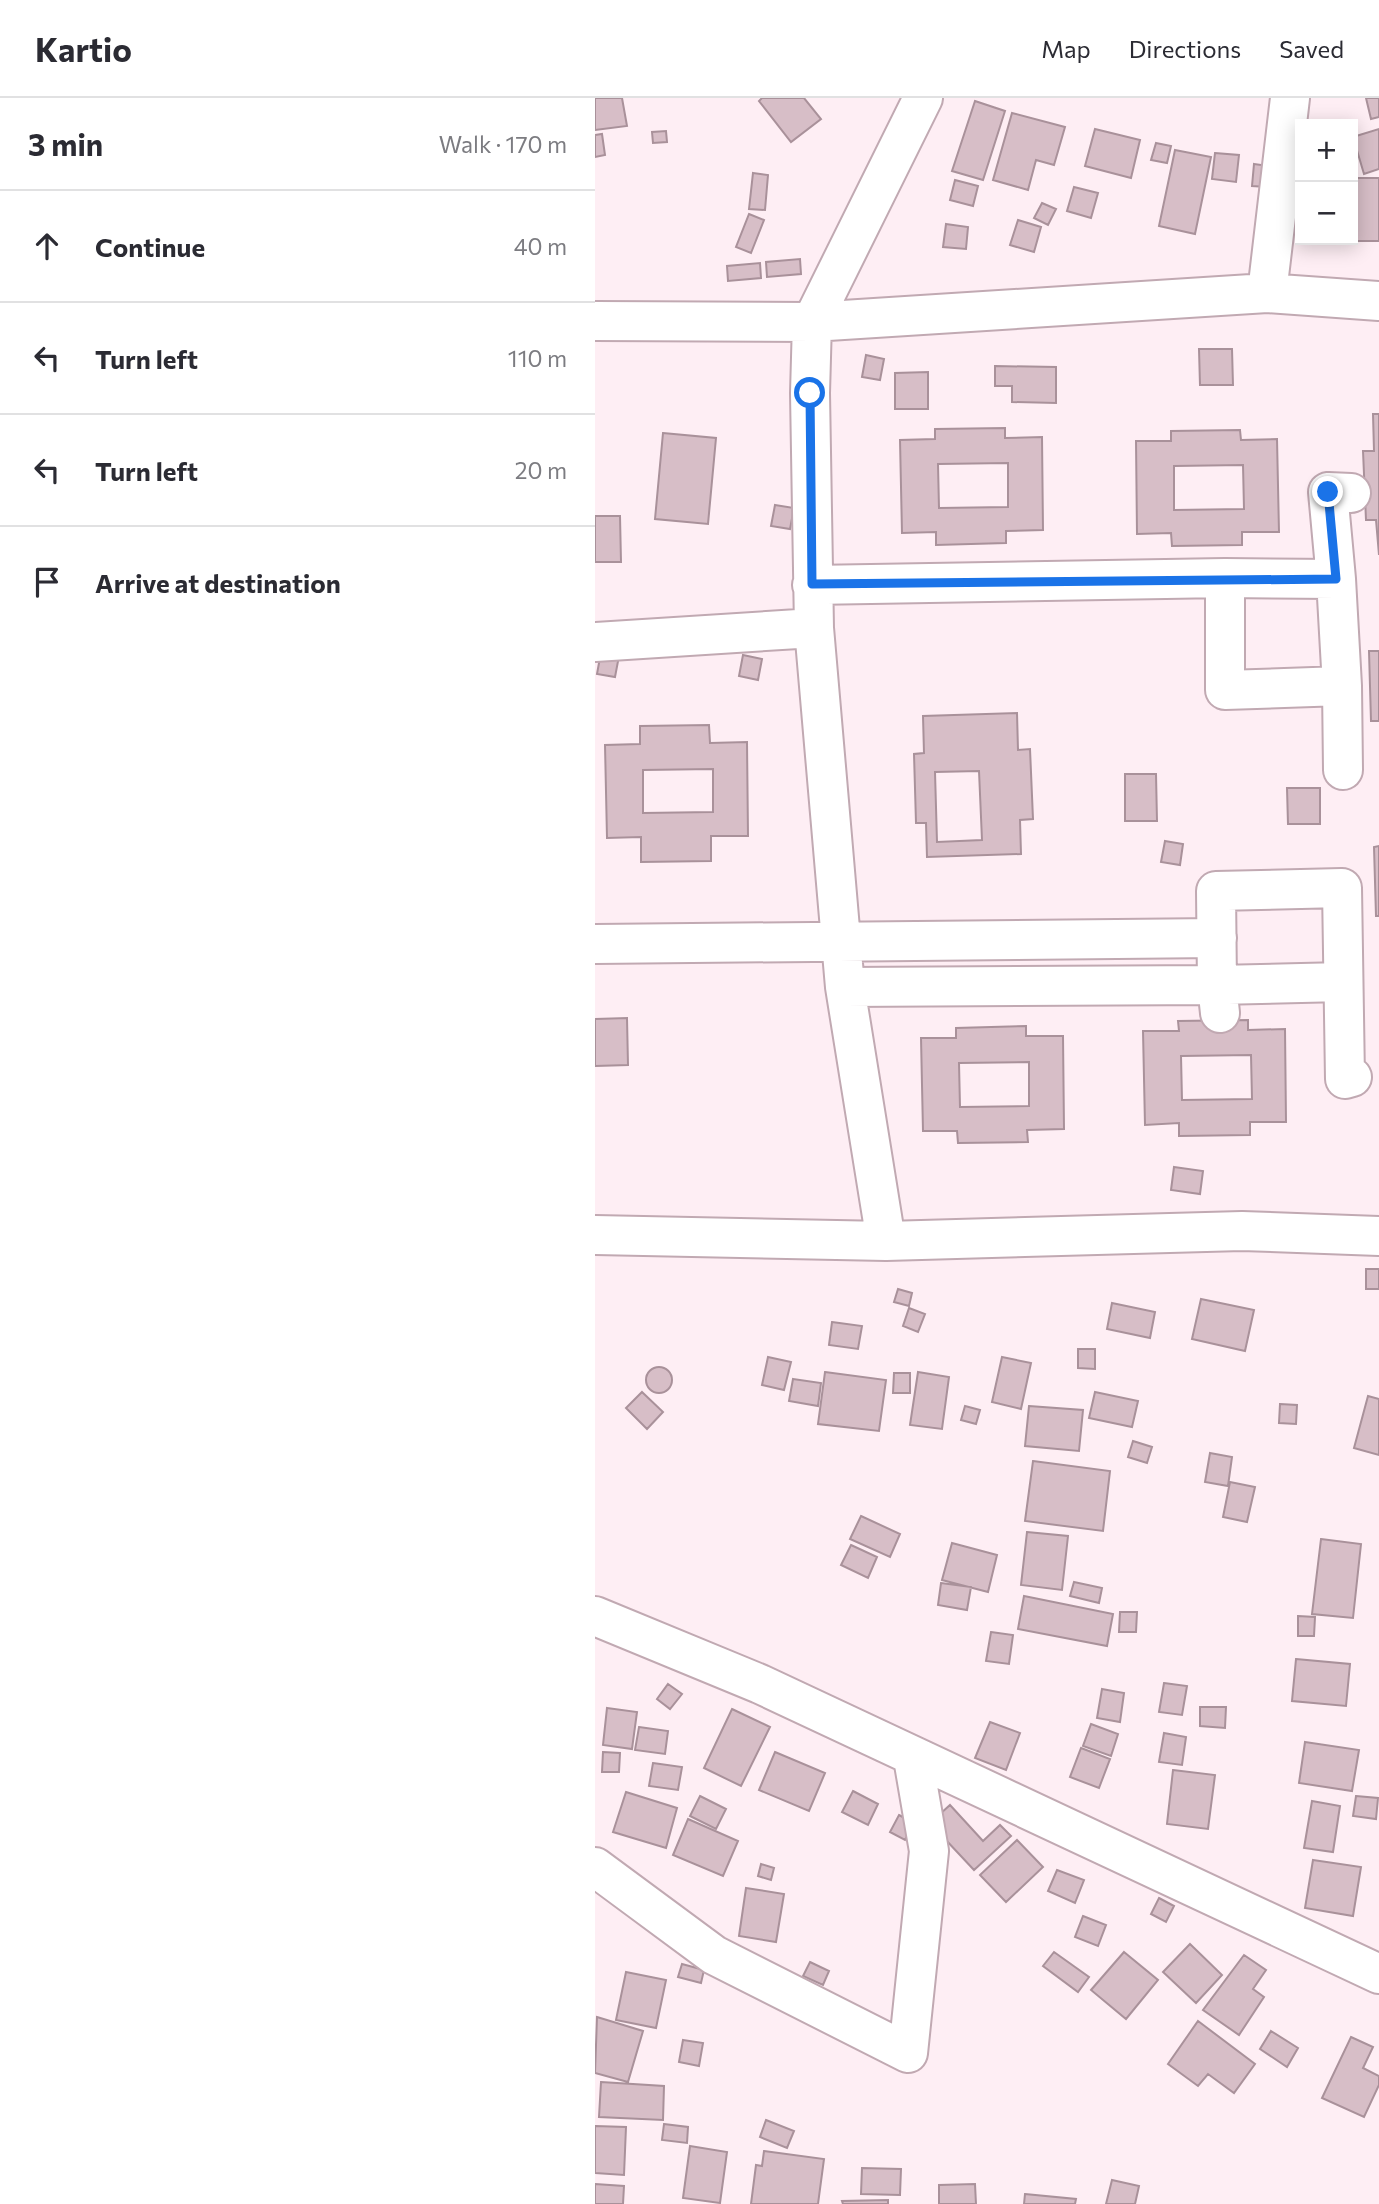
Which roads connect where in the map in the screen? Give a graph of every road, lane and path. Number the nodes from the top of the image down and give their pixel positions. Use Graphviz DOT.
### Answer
graph roads {
  1 [pos="922,98"];
  2 [pos="1290,98"];
  3 [pos="1267,293"];
  4 [pos="1379,301"];
  5 [pos="595,321"];
  6 [pos="812,322"];
  7 [pos="1351,493"];
  8 [pos="1225,578"];
  9 [pos="1336,579"];
  10 [pos="812,584"];
  11 [pos="814,628"];
  12 [pos="595,642"];
  13 [pos="1342,686"];
  14 [pos="1343,770"];
  15 [pos="1217,939"];
  16 [pos="840,941"];
  17 [pos="595,944"];
  18 [pos="1343,982"];
  19 [pos="845,987"];
  20 [pos="1219,999"];
  21 [pos="1352,1077"];
  22 [pos="595,1235"];
  23 [pos="1379,1236"];
  24 [pos="886,1241"];
  25 [pos="595,1616"];
  26 [pos="913,1758"];
  27 [pos="595,1867"];
  28 [pos="1379,1974"];
  1 -- 6 [label="street"];
  2 -- 3 [label="street"];
  3 -- 4 [label="street"];
  3 -- 6 [label="street"];
  5 -- 6 [label="street"];
  6 -- 10 [label="street"];
  7 -- 9 [label="street"];
  8 -- 9 [label="street"];
  8 -- 10 [label="street"];
  8 -- 13 [label="street"];
  9 -- 13 [label="street"];
  10 -- 11 [label="street"];
  11 -- 12 [label="street"];
  11 -- 16 [label="street"];
  13 -- 14 [label="street"];
  15 -- 16 [label="street"];
  15 -- 18 [label="street"];
  15 -- 20 [label="street"];
  16 -- 17 [label="street"];
  16 -- 19 [label="street"];
  18 -- 20 [label="street"];
  18 -- 21 [label="street"];
  19 -- 20 [label="street"];
  19 -- 24 [label="street"];
  22 -- 24 [label="street"];
  23 -- 24 [label="street"];
  25 -- 26 [label="street"];
  26 -- 27 [label="street"];
  26 -- 28 [label="street"];
}
